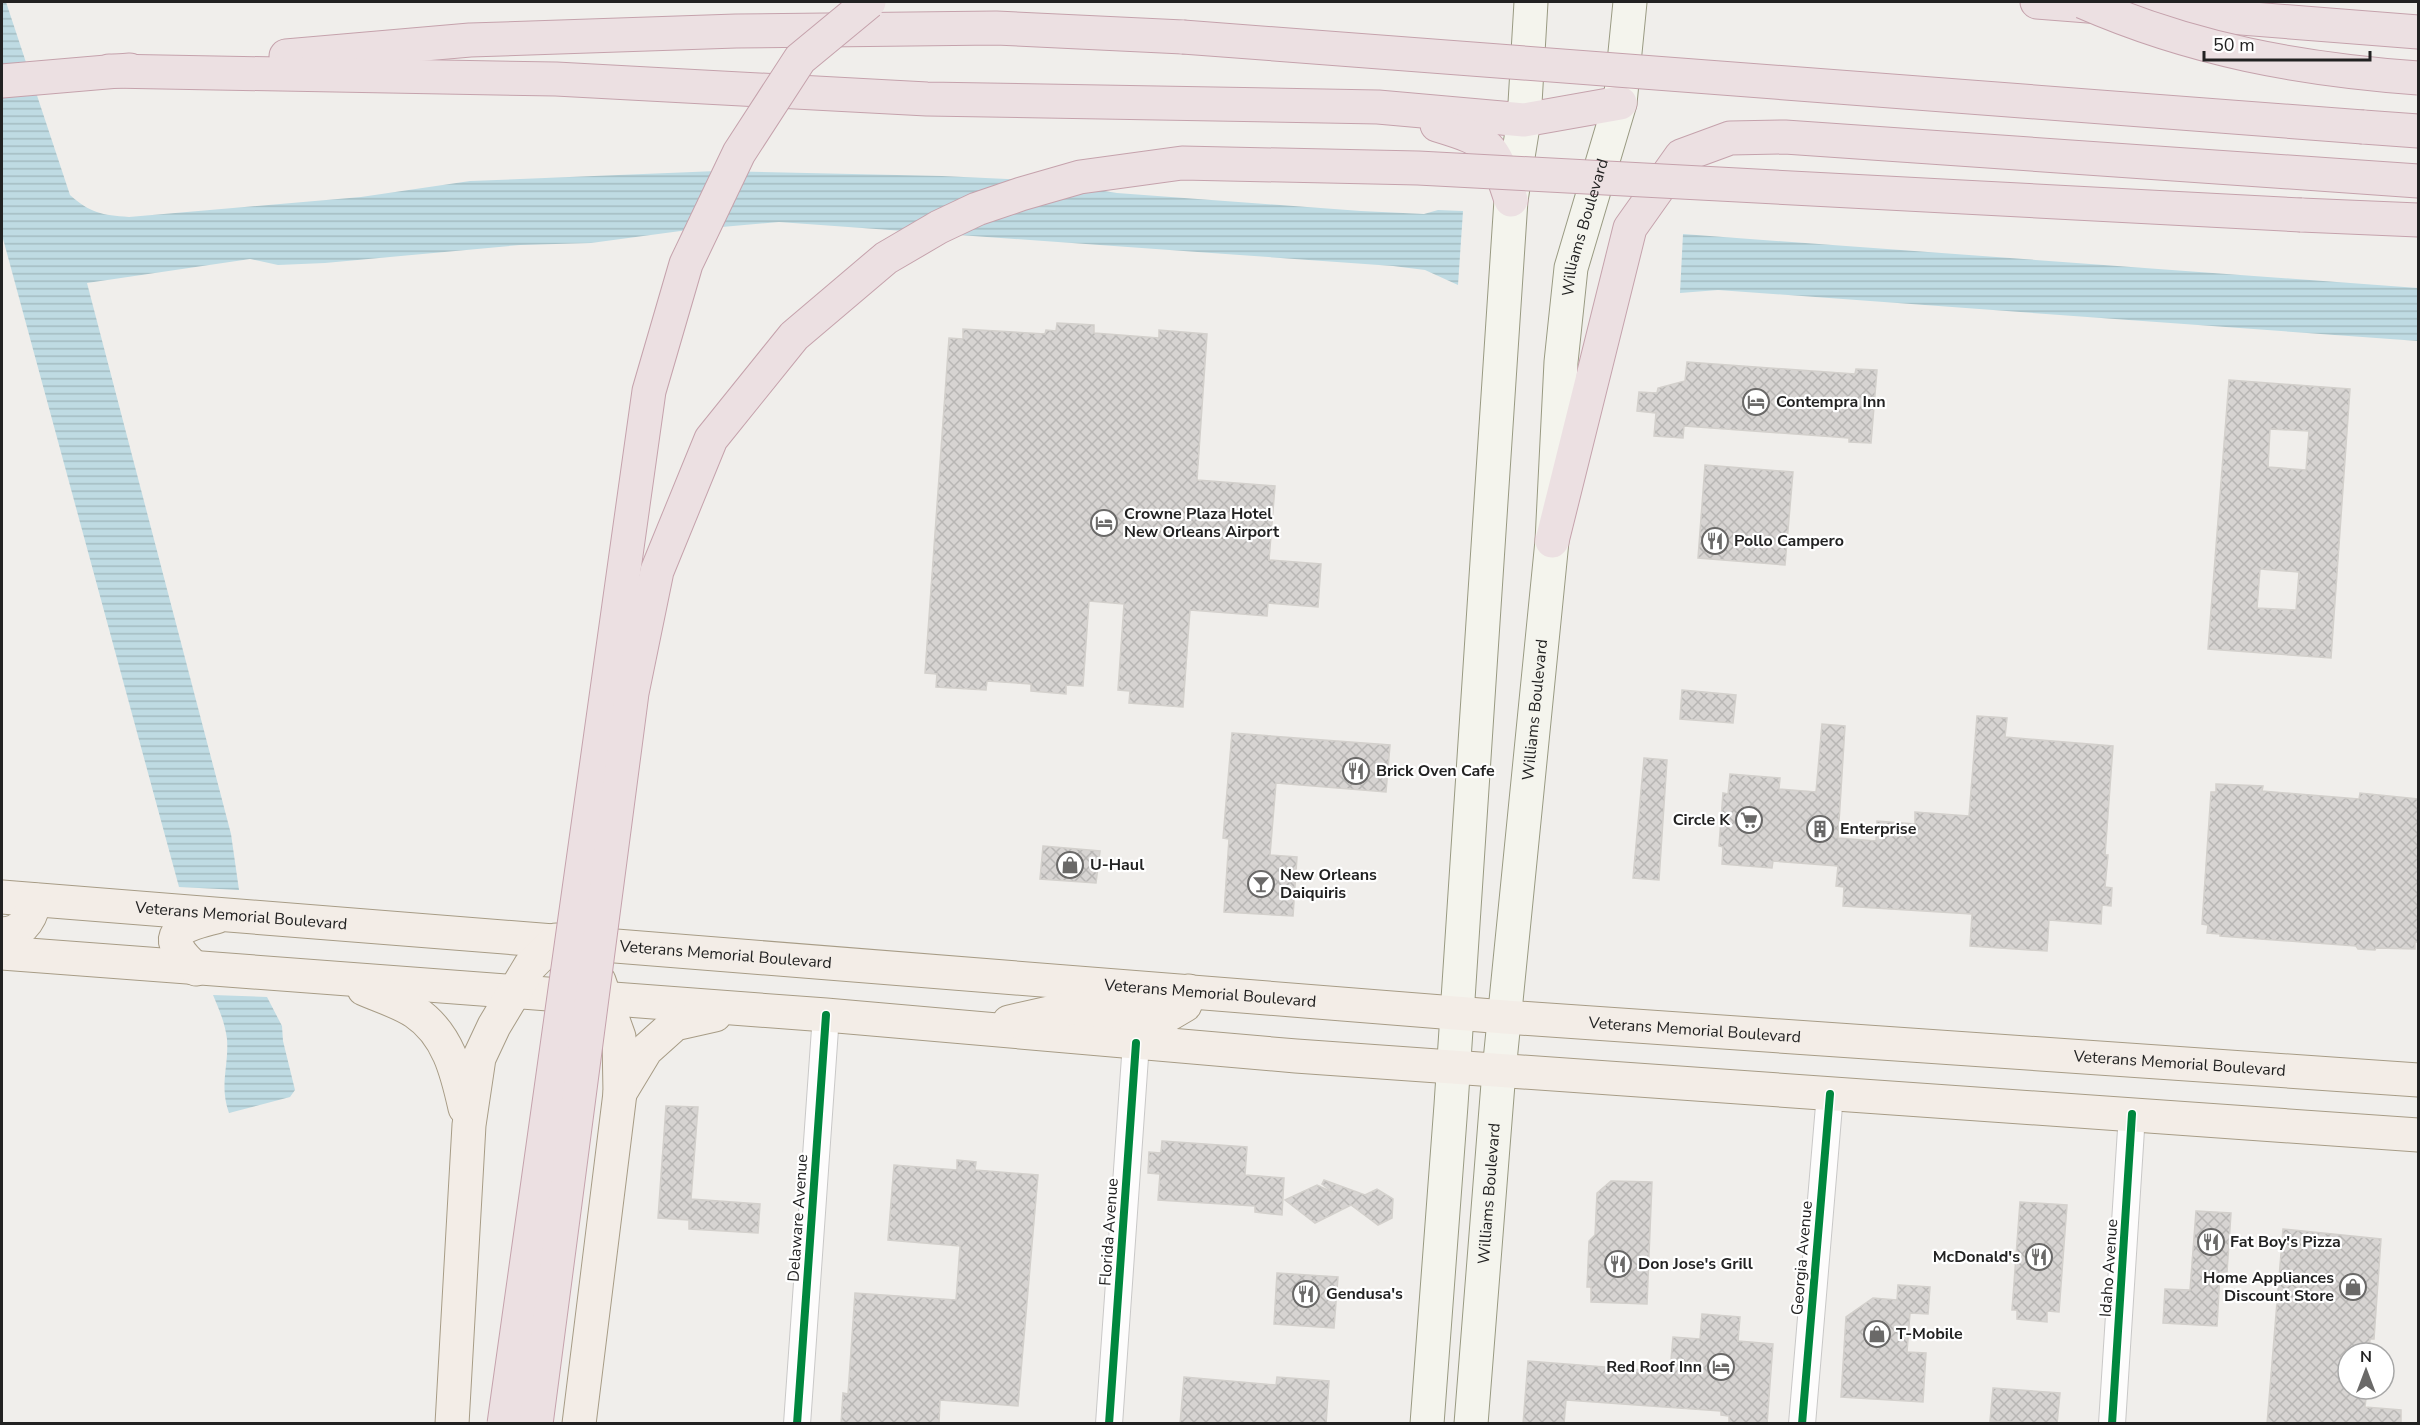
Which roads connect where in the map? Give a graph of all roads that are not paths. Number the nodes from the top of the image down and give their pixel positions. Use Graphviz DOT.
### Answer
graph roads {
  1 [pos="869,2"];
  2 [pos="1531,2"];
  3 [pos="1630,2"];
  4 [pos="2037,2"];
  5 [pos="2083,2"];
  6 [pos="2418,32"];
  7 [pos="109,71"];
  8 [pos="2418,78"];
  9 [pos="2,81"];
  10 [pos="1620,103"];
  11 [pos="1378,107"];
  12 [pos="1524,120"];
  13 [pos="2418,131"];
  14 [pos="2418,181"];
  15 [pos="1511,200"];
  16 [pos="2418,220"];
  17 [pos="1551,541"];
  18 [pos="2,897"];
  19 [pos="35,900"];
  20 [pos="226,914"];
  21 [pos="2,934"];
  22 [pos="569,941"];
  23 [pos="2,953"];
  24 [pos="196,969"];
  25 [pos="343,980"];
  26 [pos="1189,991"];
  27 [pos="513,993"];
  28 [pos="608,999"];
  29 [pos="740,1009"];
  30 [pos="1457,1012"];
  31 [pos="826,1015"];
  32 [pos="1505,1017"];
  33 [pos="978,1029"];
  34 [pos="1136,1043"];
  35 [pos="1949,1048"];
  36 [pos="1454,1067"];
  37 [pos="1499,1071"];
  38 [pos="2418,1080"];
  39 [pos="620,1093"];
  40 [pos="1830,1094"];
  41 [pos="1896,1097"];
  42 [pos="2132,1114"];
  43 [pos="2418,1117"];
  44 [pos="469,1125"];
  45 [pos="2418,1135"];
  46 [pos="452,1424"];
  47 [pos="504,1424"];
  48 [pos="536,1424"];
  49 [pos="579,1424"];
  50 [pos="797,1424"];
  51 [pos="1109,1424"];
  52 [pos="1427,1424"];
  53 [pos="1471,1424"];
  54 [pos="1802,1424"];
  55 [pos="2112,1424"];
  1 -- 47 [label="highway, bridge"];
  2 -- 12 [label="main road"];
  3 -- 10 [label="main road, Williams Boulevard"];
  4 -- 6 [label="highway, bridge"];
  5 -- 8 [label="highway, bridge"];
  7 -- 9 [label="highway"];
  7 -- 11 [label="highway"];
  7 -- 13 [label="highway, bridge"];
  10 -- 12 [label="highway"];
  10 -- 17 [label="main road, Williams Boulevard"];
  11 -- 12 [label="highway"];
  11 -- 15 [label="highway"];
  12 -- 15 [label="main road"];
  14 -- 17 [label="highway"];
  15 -- 30 [label="main road"];
  16 -- 48 [label="highway, bridge"];
  17 -- 32 [label="main road, Williams Boulevard"];
  18 -- 19 [label="main road, Veterans Memorial Boulevard"];
  19 -- 20 [label="main road, Veterans Memorial Boulevard"];
  19 -- 21 [label="main road"];
  20 -- 22 [label="main road, Veterans Memorial Boulevard"];
  20 -- 24 [label="main road"];
  22 -- 26 [label="main road, Veterans Memorial Boulevard"];
  22 -- 27 [label="main road"];
  22 -- 28 [label="main road"];
  23 -- 24 [label="main road"];
  24 -- 25 [label="main road"];
  25 -- 27 [label="main road"];
  25 -- 44 [label="main road"];
  26 -- 30 [label="main road, Veterans Memorial Boulevard"];
  26 -- 33 [label="main road"];
  27 -- 28 [label="main road"];
  27 -- 44 [label="main road"];
  28 -- 29 [label="main road"];
  28 -- 39 [label="main road"];
  29 -- 31 [label="main road"];
  29 -- 39 [label="main road"];
  30 -- 32 [label="main road, Veterans Memorial Boulevard"];
  30 -- 36 [label="main road"];
  31 -- 33 [label="main road"];
  31 -- 50 [label="street, Delaware Avenue"];
  32 -- 35 [label="main road, Veterans Memorial Boulevard"];
  32 -- 37 [label="main road, Williams Boulevard"];
  33 -- 34 [label="main road"];
  34 -- 36 [label="main road"];
  34 -- 51 [label="street, Florida Avenue"];
  35 -- 38 [label="main road, Veterans Memorial Boulevard"];
  35 -- 41 [label="main road"];
  36 -- 37 [label="main road"];
  36 -- 52 [label="main road"];
  37 -- 40 [label="main road"];
  37 -- 53 [label="main road, Williams Boulevard"];
  39 -- 49 [label="main road"];
  40 -- 41 [label="main road"];
  40 -- 54 [label="street, Georgia Avenue"];
  41 -- 42 [label="main road"];
  42 -- 43 [label="main road"];
  42 -- 45 [label="main road"];
  42 -- 55 [label="street, Idaho Avenue"];
  44 -- 46 [label="main road"];
}
